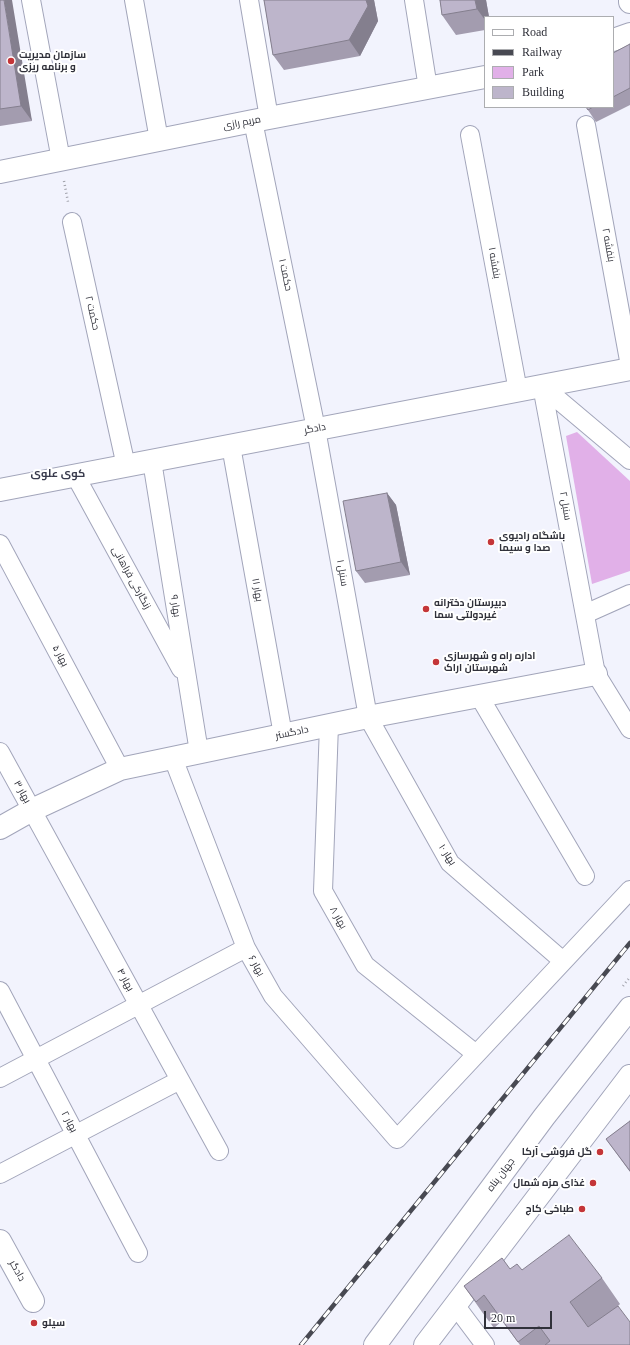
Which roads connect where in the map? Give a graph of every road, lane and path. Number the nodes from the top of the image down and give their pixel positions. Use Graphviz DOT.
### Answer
graph roads {
  1 [pos="32,0"];
  2 [pos="134,0"];
  3 [pos="249,0"];
  4 [pos="414,0"];
  5 [pos="630,34"];
  6 [pos="614,40"];
  7 [pos="484,77"];
  8 [pos="428,88"];
  9 [pos="261,120"];
  10 [pos="586,125"];
  11 [pos="470,135"];
  12 [pos="159,140"];
  13 [pos="61,160"];
  14 [pos="0,172"];
  15 [pos="72,222"];
  16 [pos="630,366"];
  17 [pos="630,369"];
  18 [pos="542,386"];
  19 [pos="518,391"];
  20 [pos="316,429"];
  21 [pos="231,446"];
  22 [pos="152,460"];
  23 [pos="630,460"];
  24 [pos="126,466"];
  25 [pos="75,476"];
  26 [pos="0,490"];
  27 [pos="0,544"];
  28 [pos="630,594"];
  29 [pos="584,614"];
  30 [pos="596,674"];
  31 [pos="187,681"];
  32 [pos="479,696"];
  33 [pos="368,717"];
  34 [pos="329,725"];
  35 [pos="630,729"];
  36 [pos="283,735"];
  37 [pos="0,752"];
  38 [pos="199,752"];
  39 [pos="173,758"];
  40 [pos="120,769"];
  41 [pos="32,810"];
  42 [pos="0,828"];
  43 [pos="585,876"];
  44 [pos="630,890"];
  45 [pos="246,948"];
  46 [pos="563,961"];
  47 [pos="0,991"];
  48 [pos="138,1005"];
  49 [pos="630,1008"];
  50 [pos="476,1054"];
  51 [pos="36,1059"];
  52 [pos="630,1076"];
  53 [pos="0,1078"];
  54 [pos="180,1080"];
  55 [pos="76,1134"];
  56 [pos="218,1151"];
  57 [pos="0,1174"];
  58 [pos="0,1240"];
  59 [pos="138,1253"];
  60 [pos="33,1301"];
  61 [pos="455,1305"];
  62 [pos="375,1345"];
  63 [pos="425,1345"];
  64 [pos="486,1345"];
  1 -- 13 [label="street"];
  2 -- 12 [label="street"];
  3 -- 9 [label="street, حکمت ۱"];
  4 -- 8 [label="street"];
  5 -- 6 [label="street"];
  7 -- 8 [label="street, مریم رازی"];
  8 -- 9 [label="street, مریم رازی"];
  9 -- 12 [label="street, مریم رازی"];
  9 -- 20 [label="street, حکمت ۱"];
  10 -- 16 [label="street, بنفشه ۲"];
  11 -- 19 [label="street, بنفشه ۱"];
  12 -- 13 [label="street, مریم رازی"];
  13 -- 14 [label="street, مریم رازی"];
  13 -- 15 [label="path"];
  15 -- 24 [label="street, حکمت ۲"];
  17 -- 18 [label="street, دادگر"];
  18 -- 19 [label="street, دادگر"];
  18 -- 23 [label="street"];
  18 -- 29 [label="street, سنبل ۲"];
  19 -- 20 [label="street, دادگر"];
  20 -- 21 [label="street, دادگر"];
  20 -- 33 [label="street, سنبل ۱"];
  21 -- 22 [label="street, دادگر"];
  21 -- 36 [label="street, بهار ۱۱"];
  22 -- 24 [label="street, دادگر"];
  22 -- 31 [label="street, بهار ۹"];
  24 -- 25 [label="street, دادگر"];
  25 -- 26 [label="street, دادگر"];
  25 -- 31 [label="street, زنگارکی فراهانی"];
  27 -- 40 [label="street, بهار ۵"];
  28 -- 29 [label="street"];
  29 -- 30 [label="street, سنبل ۲"];
  30 -- 32 [label="street, دادگستر"];
  30 -- 35 [label="street"];
  31 -- 38 [label="street, بهار ۹"];
  32 -- 33 [label="street, دادگستر"];
  32 -- 43 [label="street"];
  33 -- 34 [label="street, دادگستر"];
  33 -- 46 [label="street, بهار ۱۰"];
  34 -- 36 [label="street, دادگستر"];
  34 -- 50 [label="street, بهار ۸"];
  36 -- 38 [label="street, دادگستر"];
  37 -- 41 [label="street, بهار ۳"];
  38 -- 39 [label="street, دادگستر"];
  39 -- 40 [label="street, دادگستر"];
  39 -- 45 [label="street, بهار ۶"];
  40 -- 41 [label="street, دادگستر"];
  41 -- 42 [label="street, دادگستر"];
  41 -- 48 [label="street, بهار ۴"];
  44 -- 46 [label="street"];
  45 -- 48 [label="street"];
  45 -- 50 [label="street, بهار ۶"];
  46 -- 50 [label="street"];
  47 -- 51 [label="street, بهار ۲"];
  48 -- 51 [label="street"];
  48 -- 54 [label="street, بهار ۴"];
  49 -- 62 [label="street, جهان پناه"];
  51 -- 53 [label="street"];
  51 -- 55 [label="street, بهار ۲"];
  52 -- 61 [label="street"];
  54 -- 55 [label="street"];
  54 -- 56 [label="street, بهار ۴"];
  55 -- 57 [label="street"];
  55 -- 59 [label="street, بهار ۲"];
  58 -- 60 [label="street, دادگر"];
  61 -- 63 [label="street"];
  61 -- 64 [label="street"];
}
